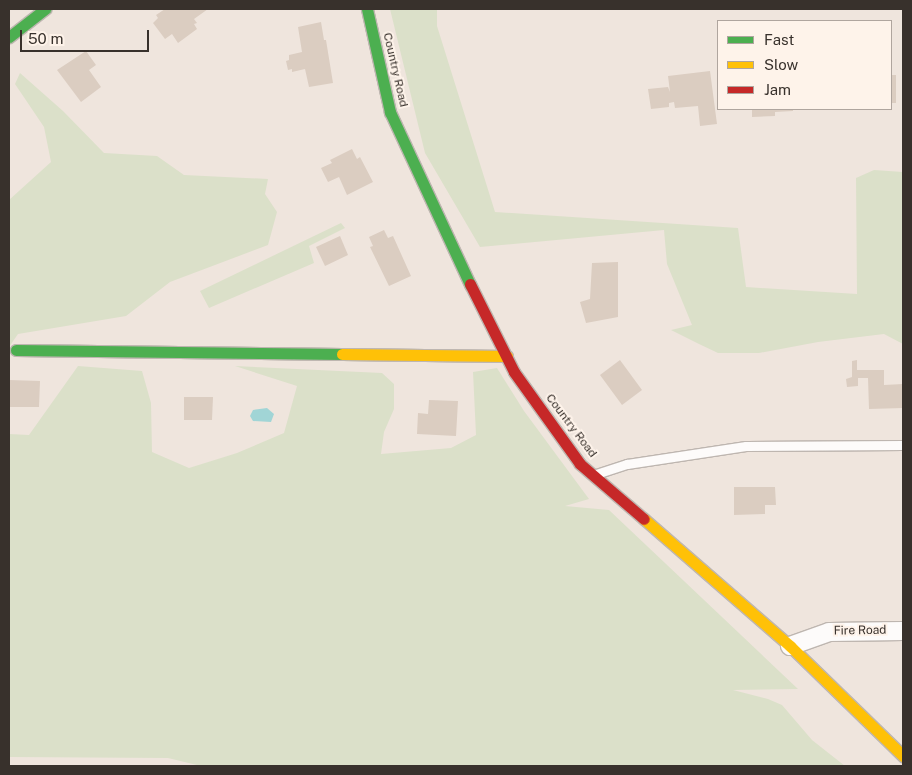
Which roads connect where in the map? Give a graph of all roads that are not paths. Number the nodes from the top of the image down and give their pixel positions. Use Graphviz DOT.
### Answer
graph roads {
  1 [pos="44,9"];
  2 [pos="367,9"];
  3 [pos="9,37"];
  4 [pos="16,350"];
  5 [pos="507,356"];
  6 [pos="903,445"];
  7 [pos="593,475"];
  8 [pos="903,631"];
  9 [pos="790,646"];
  10 [pos="903,756"];
  1 -- 3 [label="street"];
  2 -- 5 [label="street, Country Road"];
  4 -- 5 [label="street"];
  5 -- 7 [label="street, Country Road"];
  6 -- 7 [label="lane"];
  7 -- 9 [label="street, Country Road"];
  8 -- 9 [label="street, Fire Road"];
  9 -- 10 [label="street, Country Road"];
}
